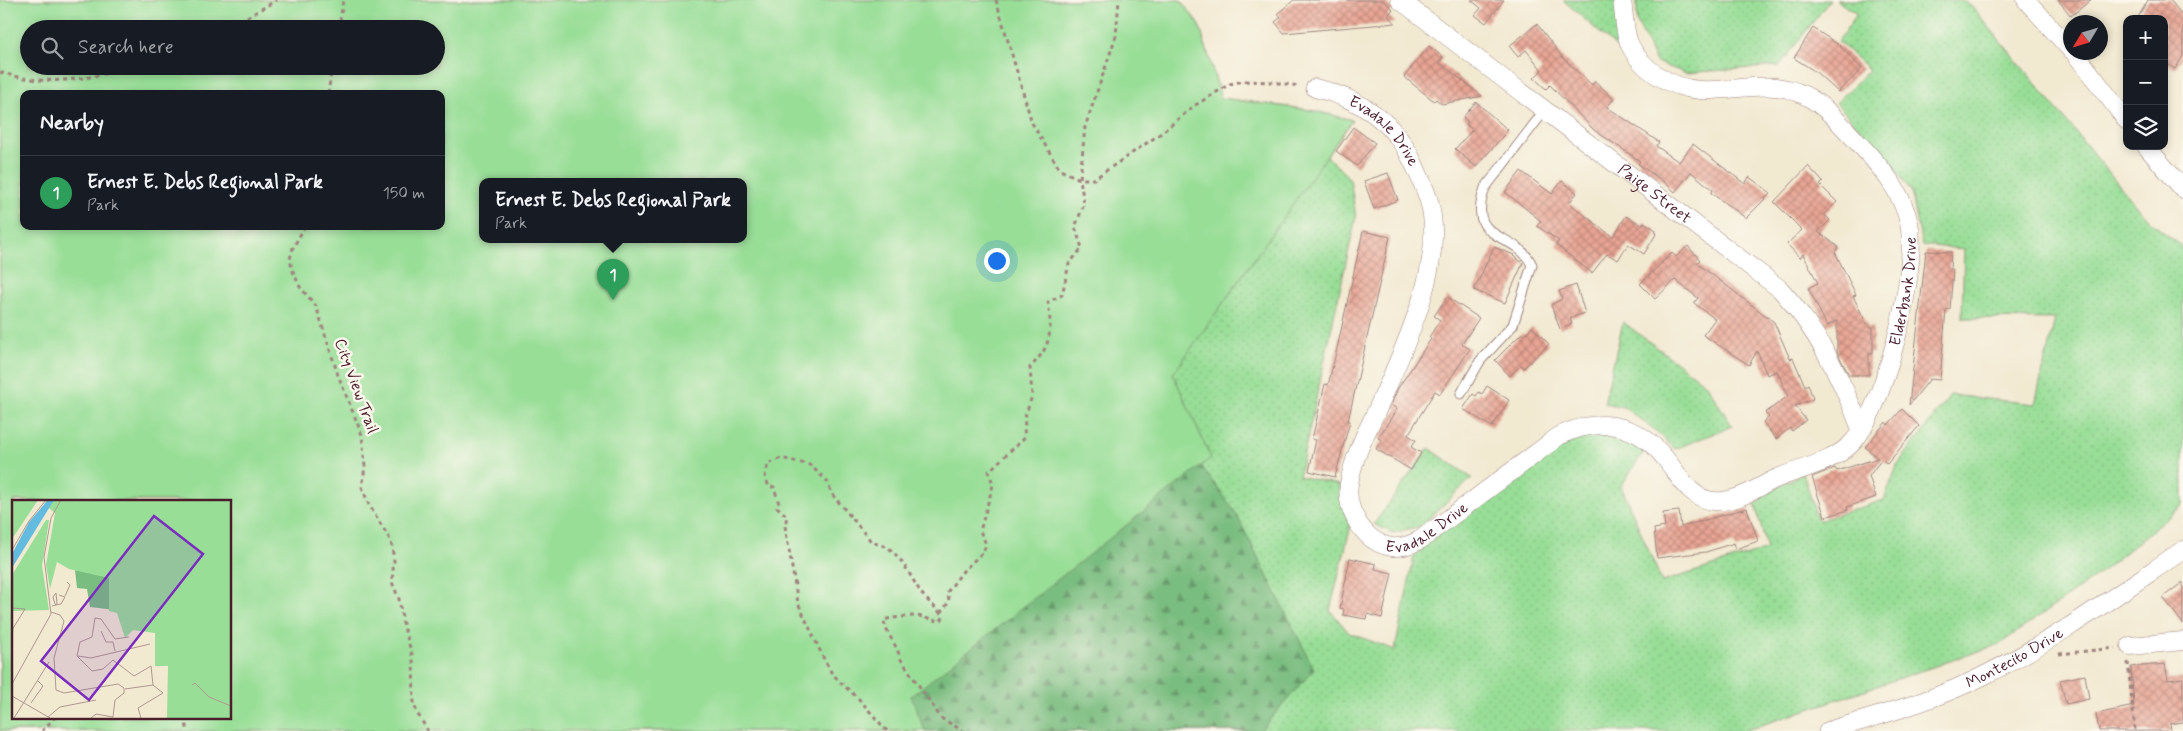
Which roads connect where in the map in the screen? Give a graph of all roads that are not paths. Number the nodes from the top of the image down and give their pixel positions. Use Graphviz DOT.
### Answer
graph roads {
  1 [pos="1400,0"];
  2 [pos="1622,0"];
  3 [pos="2026,0"];
  4 [pos="2063,41"];
  5 [pos="2080,60"];
  6 [pos="1315,88"];
  7 [pos="1545,110"];
  8 [pos="2123,116"];
  9 [pos="2149,150"];
  10 [pos="2183,190"];
  11 [pos="1461,394"];
  12 [pos="1861,429"];
  13 [pos="2183,550"];
  14 [pos="2183,641"];
  15 [pos="2130,646"];
  16 [pos="1828,731"];
  1 -- 7 [label="street, Paige Street"];
  2 -- 12 [label="street, Elderbank Drive"];
  3 -- 4 [label="street"];
  5 -- 8 [label="street"];
  6 -- 12 [label="street, Evadale Drive"];
  7 -- 11 [label="lane"];
  7 -- 12 [label="street, Paige Street"];
  9 -- 10 [label="street"];
  13 -- 16 [label="street, Montecito Drive"];
  14 -- 15 [label="street"];
}
